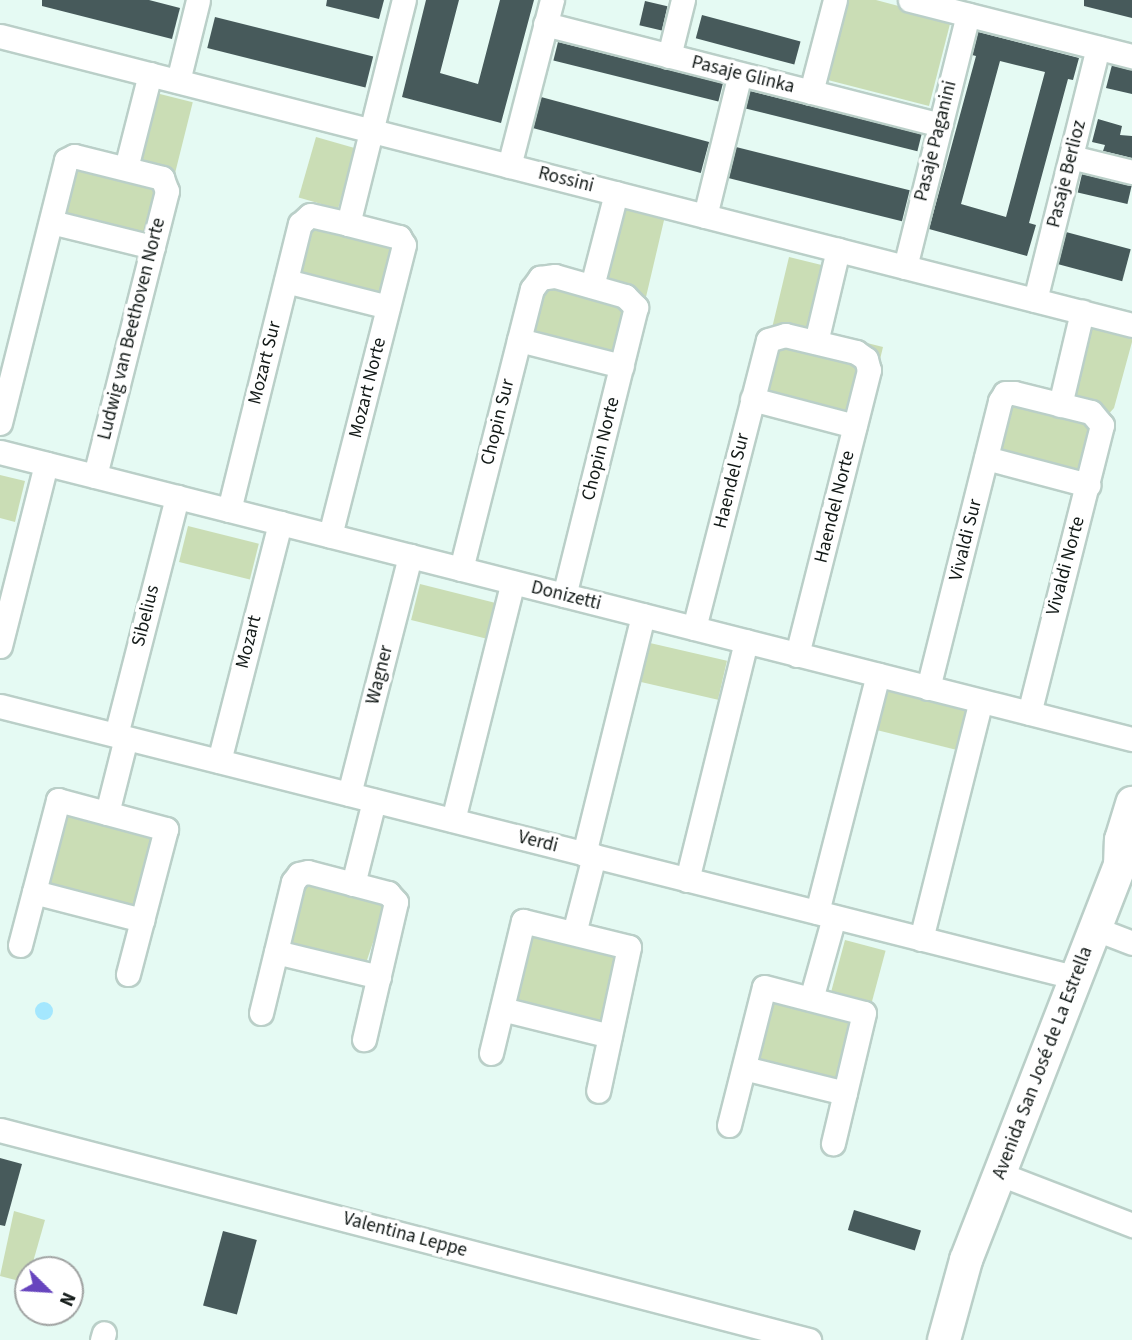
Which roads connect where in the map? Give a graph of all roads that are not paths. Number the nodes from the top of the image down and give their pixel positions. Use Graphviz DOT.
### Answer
graph roads {
  1 [pos="198,0"];
  2 [pos="404,0"];
  3 [pos="552,0"];
  4 [pos="683,0"];
  5 [pos="835,0"];
  6 [pos="910,0"];
  7 [pos="968,15"];
  8 [pos="545,24"];
  9 [pos="0,36"];
  10 [pos="1098,48"];
  11 [pos="668,56"];
  12 [pos="1132,56"];
  13 [pos="150,74"];
  14 [pos="740,74"];
  15 [pos="178,81"];
  16 [pos="811,92"];
  17 [pos="940,125"];
  18 [pos="370,130"];
  19 [pos="1071,157"];
  20 [pos="509,166"];
  21 [pos="126,168"];
  22 [pos="1132,172"];
  23 [pos="616,193"];
  24 [pos="705,216"];
  25 [pos="51,222"];
  26 [pos="348,224"];
  27 [pos="153,247"];
  28 [pos="838,250"];
  29 [pos="905,267"];
  30 [pos="286,281"];
  31 [pos="592,286"];
  32 [pos="1035,300"];
  33 [pos="388,307"];
  34 [pos="1082,312"];
  35 [pos="1132,325"];
  36 [pos="519,340"];
  37 [pos="816,342"];
  38 [pos="622,366"];
  39 [pos="752,399"];
  40 [pos="1060,405"];
  41 [pos="0,423"];
  42 [pos="855,426"];
  43 [pos="0,452"];
  44 [pos="986,458"];
  45 [pos="47,464"];
  46 [pos="95,476"];
  47 [pos="1088,485"];
  48 [pos="177,497"];
  49 [pos="229,510"];
  50 [pos="280,523"];
  51 [pos="330,536"];
  52 [pos="411,556"];
  53 [pos="461,569"];
  54 [pos="513,582"];
  55 [pos="564,595"];
  56 [pos="643,615"];
  57 [pos="694,628"];
  58 [pos="746,642"];
  59 [pos="0,646"];
  60 [pos="797,654"];
  61 [pos="878,675"];
  62 [pos="928,688"];
  63 [pos="981,701"];
  64 [pos="0,706"];
  65 [pos="1029,713"];
  66 [pos="121,737"];
  67 [pos="1132,740"];
  68 [pos="219,761"];
  69 [pos="349,794"];
  70 [pos="374,800"];
  71 [pos="1132,803"];
  72 [pos="107,813"];
  73 [pos="453,820"];
  74 [pos="589,855"];
  75 [pos="1126,857"];
  76 [pos="687,880"];
  77 [pos="353,884"];
  78 [pos="34,892"];
  79 [pos="825,914"];
  80 [pos="142,920"];
  81 [pos="1096,929"];
  82 [pos="574,933"];
  83 [pos="921,939"];
  84 [pos="1132,943"];
  85 [pos="20,945"];
  86 [pos="276,952"];
  87 [pos="128,974"];
  88 [pos="379,977"];
  89 [pos="1077,978"];
  90 [pos="811,999"];
  91 [pos="502,1009"];
  92 [pos="261,1013"];
  93 [pos="610,1036"];
  94 [pos="364,1039"];
  95 [pos="491,1053"];
  96 [pos="744,1068"];
  97 [pos="598,1091"];
  98 [pos="845,1093"];
  99 [pos="729,1125"];
  100 [pos="0,1130"];
  101 [pos="832,1143"];
  102 [pos="1000,1174"];
  103 [pos="1132,1225"];
  104 [pos="966,1260"];
  105 [pos="809,1340"];
  106 [pos="925,1340"];
  107 [pos="944,1340"];
  1 -- 15 [label="street"];
  2 -- 18 [label="street"];
  3 -- 8 [label="street"];
  4 -- 11 [label="street"];
  5 -- 16 [label="street"];
  6 -- 7 [label="street"];
  7 -- 10 [label="street"];
  7 -- 17 [label="street, Pasaje Paganini"];
  8 -- 11 [label="street, Pasaje Glinka"];
  8 -- 20 [label="street"];
  9 -- 13 [label="street, Rossini"];
  10 -- 12 [label="street"];
  10 -- 19 [label="street, Pasaje Berlioz"];
  11 -- 14 [label="street, Pasaje Glinka"];
  13 -- 15 [label="street, Rossini"];
  13 -- 21 [label="street"];
  14 -- 16 [label="street, Pasaje Glinka"];
  14 -- 24 [label="street"];
  15 -- 18 [label="street, Rossini"];
  16 -- 17 [label="street, Pasaje Glinka"];
  17 -- 29 [label="street, Pasaje Paganini"];
  18 -- 20 [label="street, Rossini"];
  18 -- 26 [label="street"];
  19 -- 22 [label="street"];
  19 -- 32 [label="street, Pasaje Berlioz"];
  20 -- 23 [label="street, Rossini"];
  21 -- 25 [label="street"];
  21 -- 27 [label="street, Ludwig van Beethoven Norte"];
  23 -- 24 [label="street, Rossini"];
  23 -- 31 [label="street"];
  24 -- 28 [label="street, Rossini"];
  25 -- 27 [label="street"];
  25 -- 41 [label="street"];
  26 -- 30 [label="street, Mozart Sur"];
  26 -- 33 [label="street, Mozart Norte"];
  27 -- 46 [label="street, Ludwig van Beethoven Norte"];
  28 -- 29 [label="street, Rossini"];
  28 -- 37 [label="street"];
  29 -- 32 [label="street, Rossini"];
  30 -- 33 [label="street"];
  30 -- 49 [label="street, Mozart Sur"];
  31 -- 36 [label="street, Chopin Sur"];
  31 -- 38 [label="street, Chopin Norte"];
  32 -- 34 [label="street, Rossini"];
  33 -- 51 [label="street, Mozart Norte"];
  34 -- 35 [label="street, Rossini"];
  34 -- 40 [label="street"];
  36 -- 38 [label="street"];
  36 -- 53 [label="street, Chopin Sur"];
  37 -- 39 [label="street, Haendel Sur"];
  37 -- 42 [label="street, Haendel Norte"];
  38 -- 55 [label="street, Chopin Norte"];
  39 -- 42 [label="street"];
  39 -- 57 [label="street, Haendel Sur"];
  40 -- 44 [label="street, Vivaldi Sur"];
  40 -- 47 [label="street, Vivaldi Norte"];
  42 -- 60 [label="street, Haendel Norte"];
  43 -- 45 [label="street, Donizetti"];
  44 -- 47 [label="street"];
  44 -- 62 [label="street, Vivaldi Sur"];
  45 -- 46 [label="street, Donizetti"];
  45 -- 59 [label="street"];
  46 -- 48 [label="street, Donizetti"];
  47 -- 65 [label="street, Vivaldi Norte"];
  48 -- 49 [label="street, Donizetti"];
  48 -- 66 [label="street, Sibelius"];
  49 -- 50 [label="street, Donizetti"];
  50 -- 51 [label="street, Donizetti"];
  50 -- 68 [label="street, Mozart"];
  51 -- 52 [label="street, Donizetti"];
  52 -- 53 [label="street, Donizetti"];
  52 -- 69 [label="street, Wagner"];
  53 -- 54 [label="street, Donizetti"];
  54 -- 55 [label="street, Donizetti"];
  54 -- 73 [label="street"];
  55 -- 56 [label="street, Donizetti"];
  56 -- 57 [label="street, Donizetti"];
  56 -- 74 [label="street"];
  57 -- 58 [label="street, Donizetti"];
  58 -- 60 [label="street, Donizetti"];
  58 -- 76 [label="street"];
  60 -- 61 [label="street, Donizetti"];
  61 -- 62 [label="street, Donizetti"];
  61 -- 79 [label="street"];
  62 -- 63 [label="street, Donizetti"];
  63 -- 65 [label="street, Donizetti"];
  63 -- 83 [label="street"];
  64 -- 66 [label="street, Verdi"];
  65 -- 67 [label="street, Donizetti"];
  66 -- 68 [label="street, Verdi"];
  66 -- 72 [label="street, Sibelius"];
  68 -- 69 [label="street, Verdi"];
  69 -- 70 [label="street, Verdi"];
  70 -- 73 [label="street, Verdi"];
  70 -- 77 [label="street"];
  71 -- 75 [label="main road, Avenida San José de La Estrella"];
  72 -- 78 [label="street"];
  72 -- 80 [label="street"];
  73 -- 74 [label="street, Verdi"];
  74 -- 76 [label="street, Verdi"];
  74 -- 82 [label="street"];
  75 -- 81 [label="main road, Avenida San José de La Estrella"];
  76 -- 79 [label="street, Verdi"];
  77 -- 86 [label="street"];
  77 -- 88 [label="street"];
  78 -- 80 [label="street"];
  78 -- 85 [label="street"];
  79 -- 83 [label="street, Verdi"];
  79 -- 90 [label="street"];
  80 -- 87 [label="street"];
  81 -- 84 [label="street"];
  81 -- 89 [label="main road, Avenida San José de La Estrella"];
  82 -- 91 [label="street"];
  82 -- 93 [label="street"];
  83 -- 89 [label="street, Verdi"];
  86 -- 88 [label="street"];
  86 -- 92 [label="street"];
  88 -- 94 [label="street"];
  89 -- 102 [label="main road, Avenida San José de La Estrella"];
  90 -- 96 [label="street"];
  90 -- 98 [label="street"];
  91 -- 93 [label="street"];
  91 -- 95 [label="street"];
  93 -- 97 [label="street"];
  96 -- 98 [label="street"];
  96 -- 99 [label="street"];
  98 -- 101 [label="street"];
  100 -- 105 [label="street, Valentina Leppe"];
  102 -- 103 [label="street"];
  102 -- 104 [label="main road, Avenida San José de La Estrella"];
  104 -- 106 [label="main road, Avenida San José de La Estrella"];
  104 -- 107 [label="main road, Avenida San José de La Estrella"];
}
